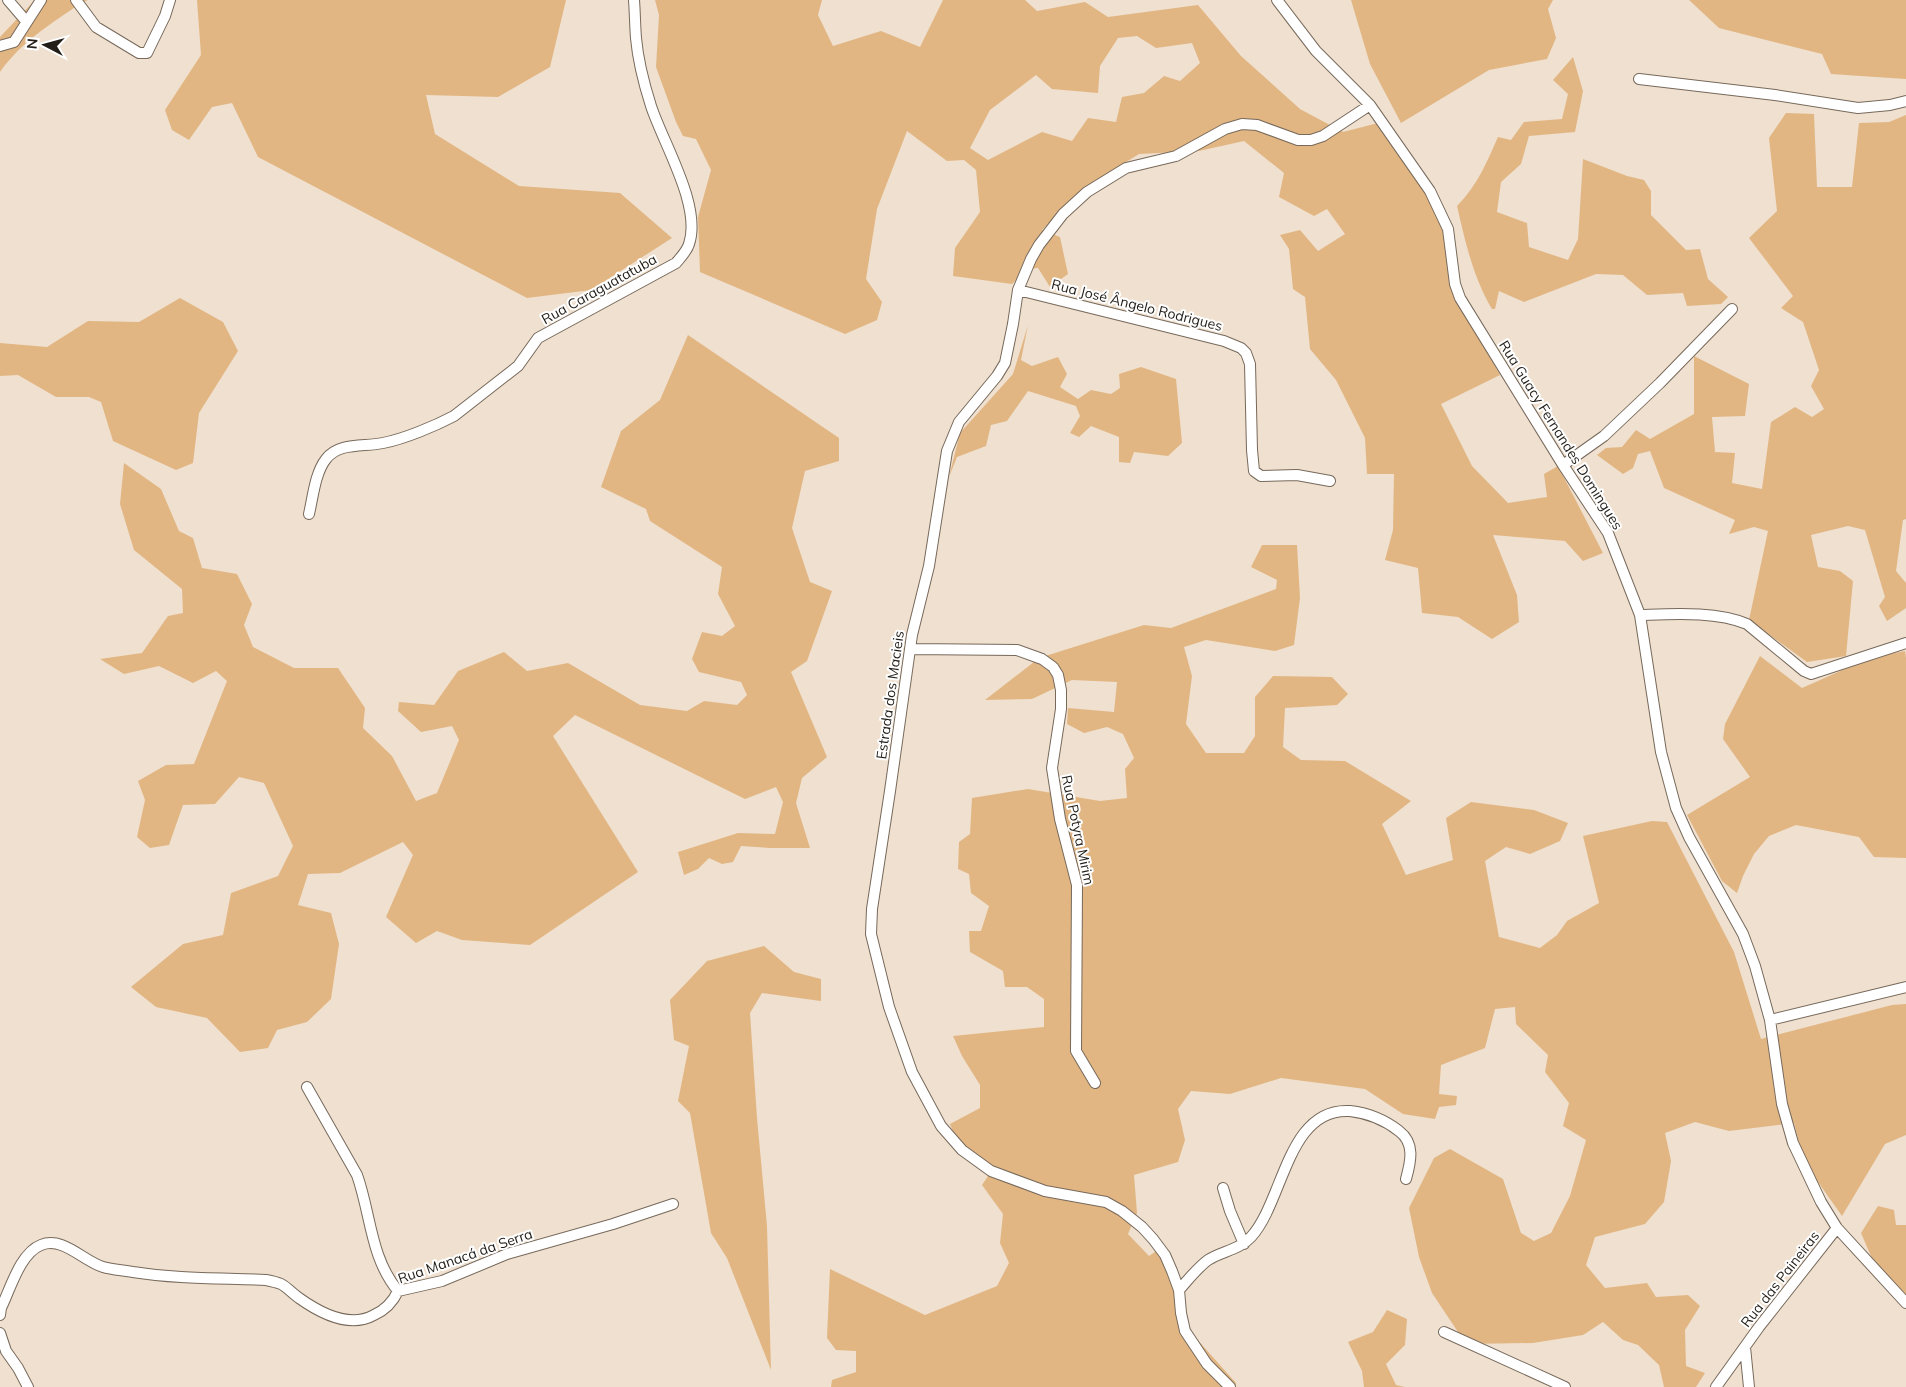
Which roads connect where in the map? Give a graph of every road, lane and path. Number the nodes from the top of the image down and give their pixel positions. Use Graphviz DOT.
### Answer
graph roads {
  1 [pos="8,0"];
  2 [pos="41,0"];
  3 [pos="76,0"];
  4 [pos="170,0"];
  5 [pos="634,0"];
  6 [pos="1277,0"];
  7 [pos="26,21"];
  8 [pos="0,46"];
  9 [pos="1639,79"];
  10 [pos="1906,101"];
  11 [pos="1370,105"];
  12 [pos="1018,290"];
  13 [pos="1732,309"];
  14 [pos="1563,466"];
  15 [pos="1330,481"];
  16 [pos="310,514"];
  17 [pos="1640,615"];
  18 [pos="1906,643"];
  19 [pos="911,649"];
  20 [pos="1906,987"];
  21 [pos="1770,1020"];
  22 [pos="1095,1083"];
  23 [pos="307,1087"];
  24 [pos="1406,1179"];
  25 [pos="1223,1188"];
  26 [pos="673,1204"];
  27 [pos="1837,1228"];
  28 [pos="1244,1244"];
  29 [pos="1179,1290"];
  30 [pos="398,1291"];
  31 [pos="1906,1302"];
  32 [pos="0,1315"];
  33 [pos="1444,1332"];
  34 [pos="0,1333"];
  35 [pos="1745,1348"];
  36 [pos="28,1387"];
  37 [pos="1230,1387"];
  38 [pos="1565,1387"];
  39 [pos="1716,1387"];
  40 [pos="1749,1387"];
  1 -- 7 [label="street"];
  2 -- 7 [label="street"];
  3 -- 4 [label="street"];
  5 -- 16 [label="street, Rua Caraguatatuba"];
  6 -- 11 [label="street, Rua Guacy Fernandes Domingues"];
  7 -- 8 [label="street"];
  9 -- 10 [label="street"];
  11 -- 12 [label="street, Estrada dos Macieis"];
  11 -- 14 [label="street, Rua Guacy Fernandes Domingues"];
  12 -- 15 [label="street, Rua José Ângelo Rodrigues"];
  12 -- 19 [label="street, Estrada dos Macieis"];
  13 -- 14 [label="street"];
  14 -- 17 [label="street, Rua Guacy Fernandes Domingues"];
  17 -- 18 [label="street"];
  17 -- 21 [label="street, Rua Guacy Fernandes Domingues"];
  19 -- 22 [label="street, Rua Potyra Mirim"];
  19 -- 29 [label="street, Estrada dos Macieis"];
  20 -- 21 [label="street"];
  21 -- 27 [label="street, Rua Guacy Fernandes Domingues"];
  23 -- 30 [label="street"];
  24 -- 28 [label="street"];
  25 -- 28 [label="street"];
  26 -- 30 [label="street, Rua Manacá da Serra"];
  27 -- 31 [label="street, Rua Guacy Fernandes Domingues"];
  27 -- 35 [label="street, Rua das Paineiras"];
  28 -- 29 [label="street"];
  29 -- 37 [label="street, Estrada dos Macieis"];
  30 -- 32 [label="street, Rua Manacá da Serra"];
  33 -- 38 [label="street"];
  34 -- 36 [label="street"];
  35 -- 39 [label="street, Rua das Paineiras"];
  35 -- 40 [label="street, Rua das Paineiras"];
}
